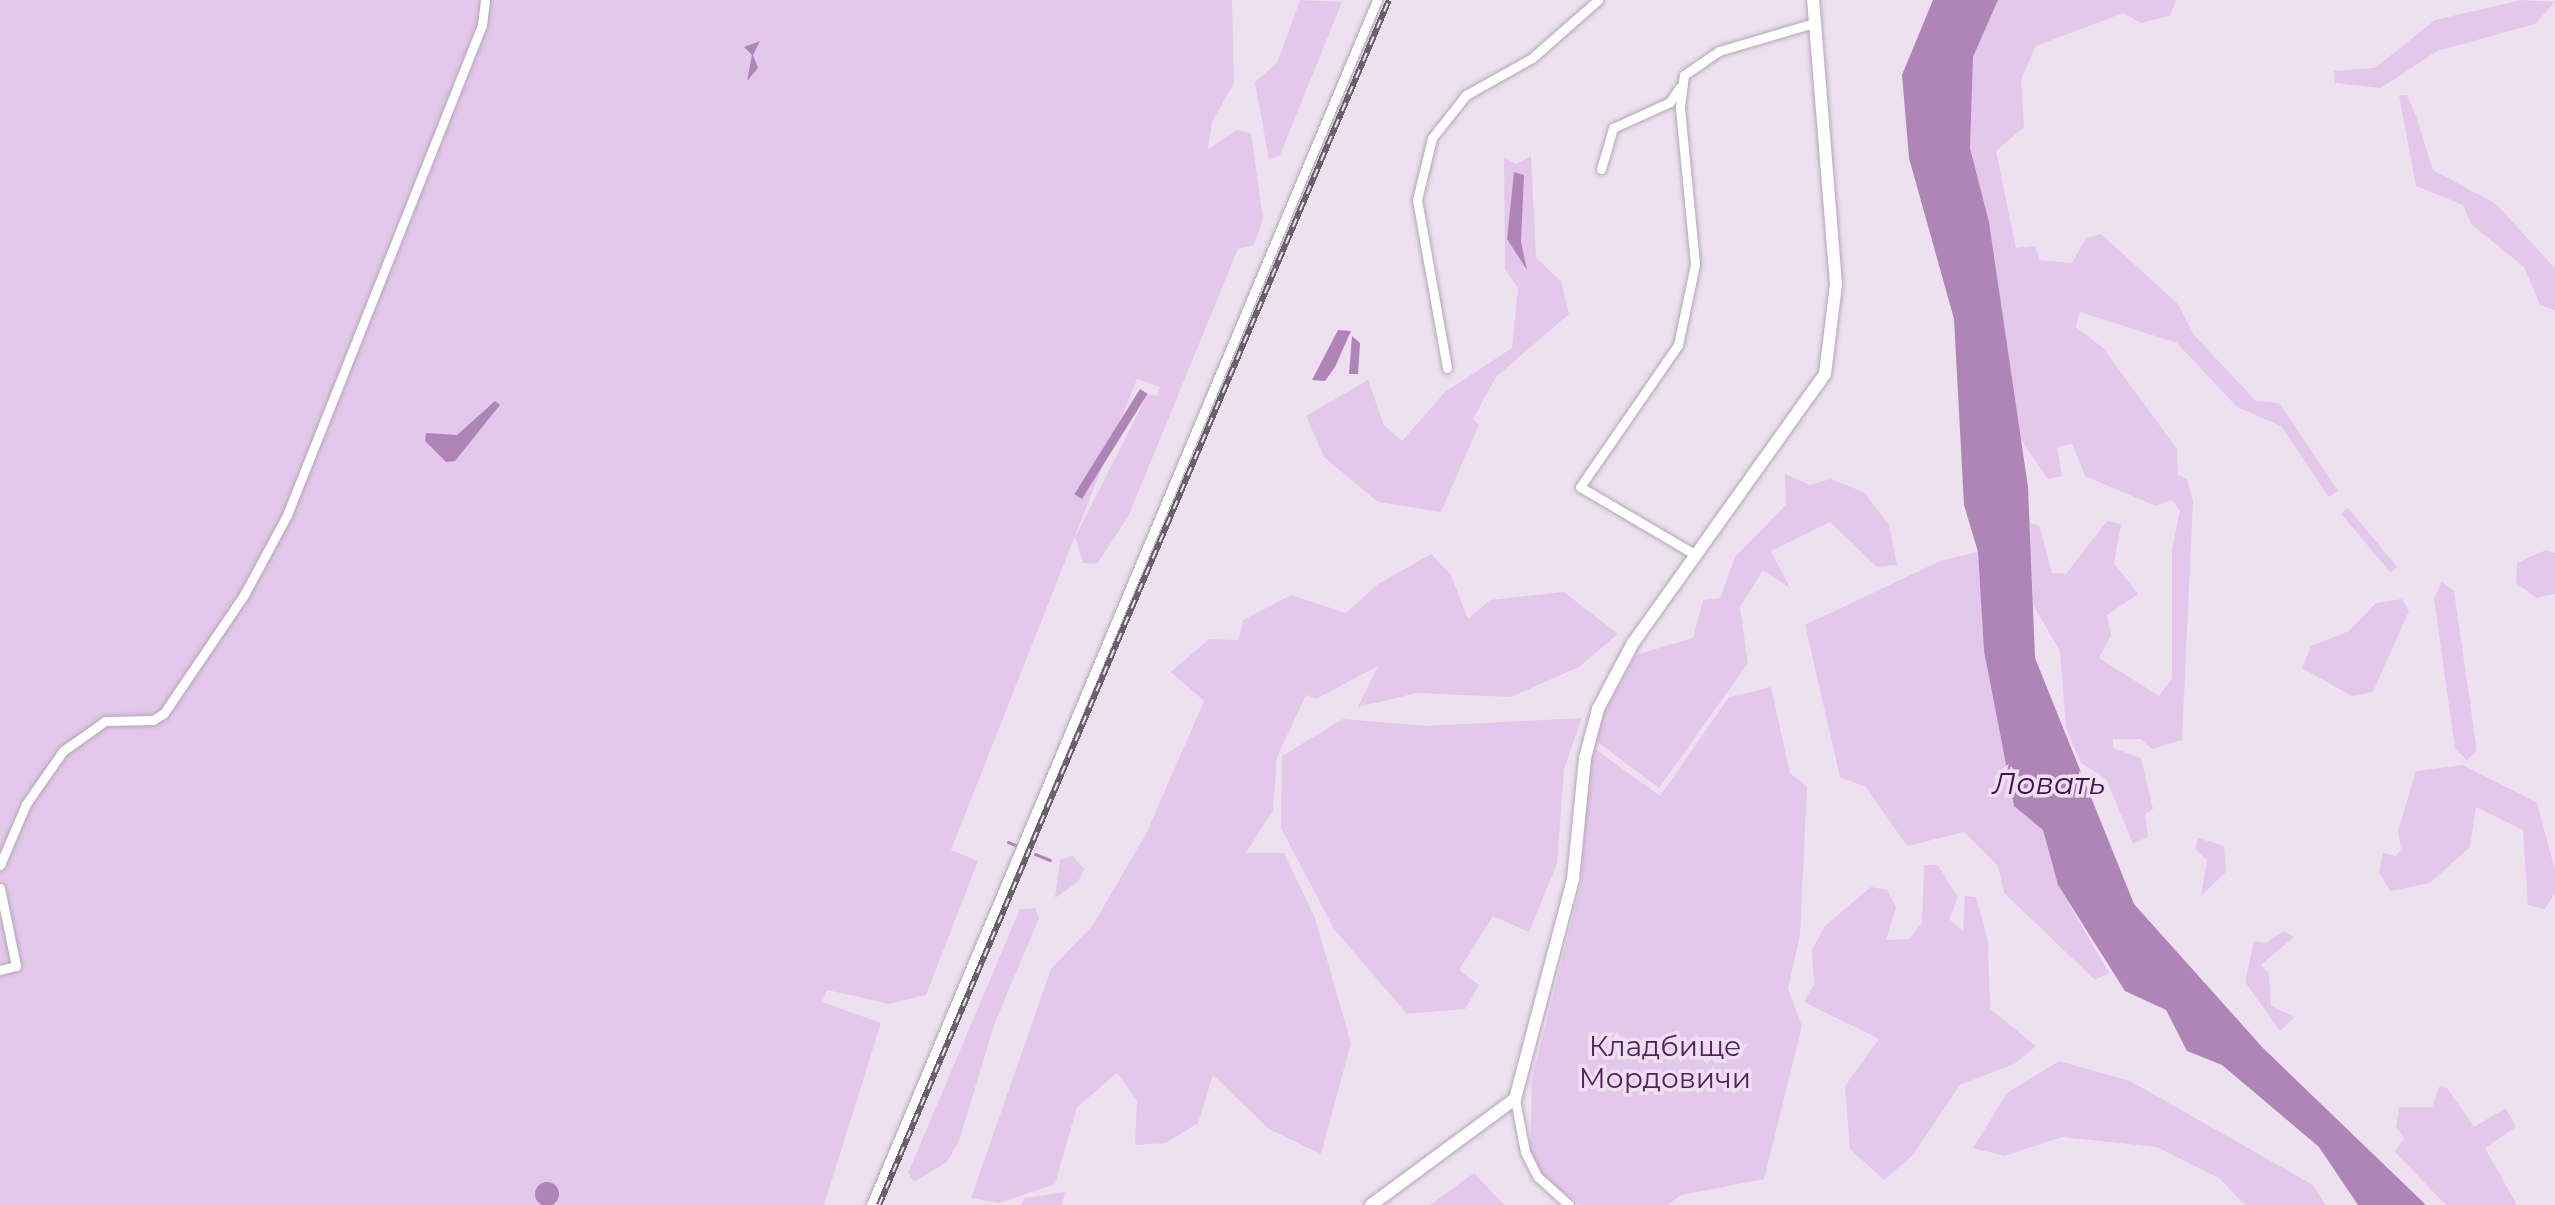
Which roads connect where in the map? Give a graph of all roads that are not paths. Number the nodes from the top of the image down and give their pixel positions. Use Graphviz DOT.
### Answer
graph roads {
  1 [pos="485,0"];
  2 [pos="1377,0"];
  3 [pos="1598,0"];
  4 [pos="1813,0"];
  5 [pos="1814,23"];
  6 [pos="1679,88"];
  7 [pos="1601,169"];
  8 [pos="1447,368"];
  9 [pos="1696,555"];
  10 [pos="0,865"];
  11 [pos="0,888"];
  12 [pos="0,970"];
  13 [pos="1515,1099"];
  14 [pos="871,1205"];
  15 [pos="1371,1205"];
  16 [pos="1569,1205"];
  1 -- 10 [label="street"];
  2 -- 14 [label="street"];
  3 -- 8 [label="street"];
  4 -- 5 [label="street"];
  5 -- 6 [label="street"];
  5 -- 9 [label="street"];
  6 -- 7 [label="street"];
  6 -- 9 [label="street"];
  9 -- 13 [label="street"];
  11 -- 12 [label="street"];
  13 -- 15 [label="street"];
  13 -- 16 [label="street"];
}
